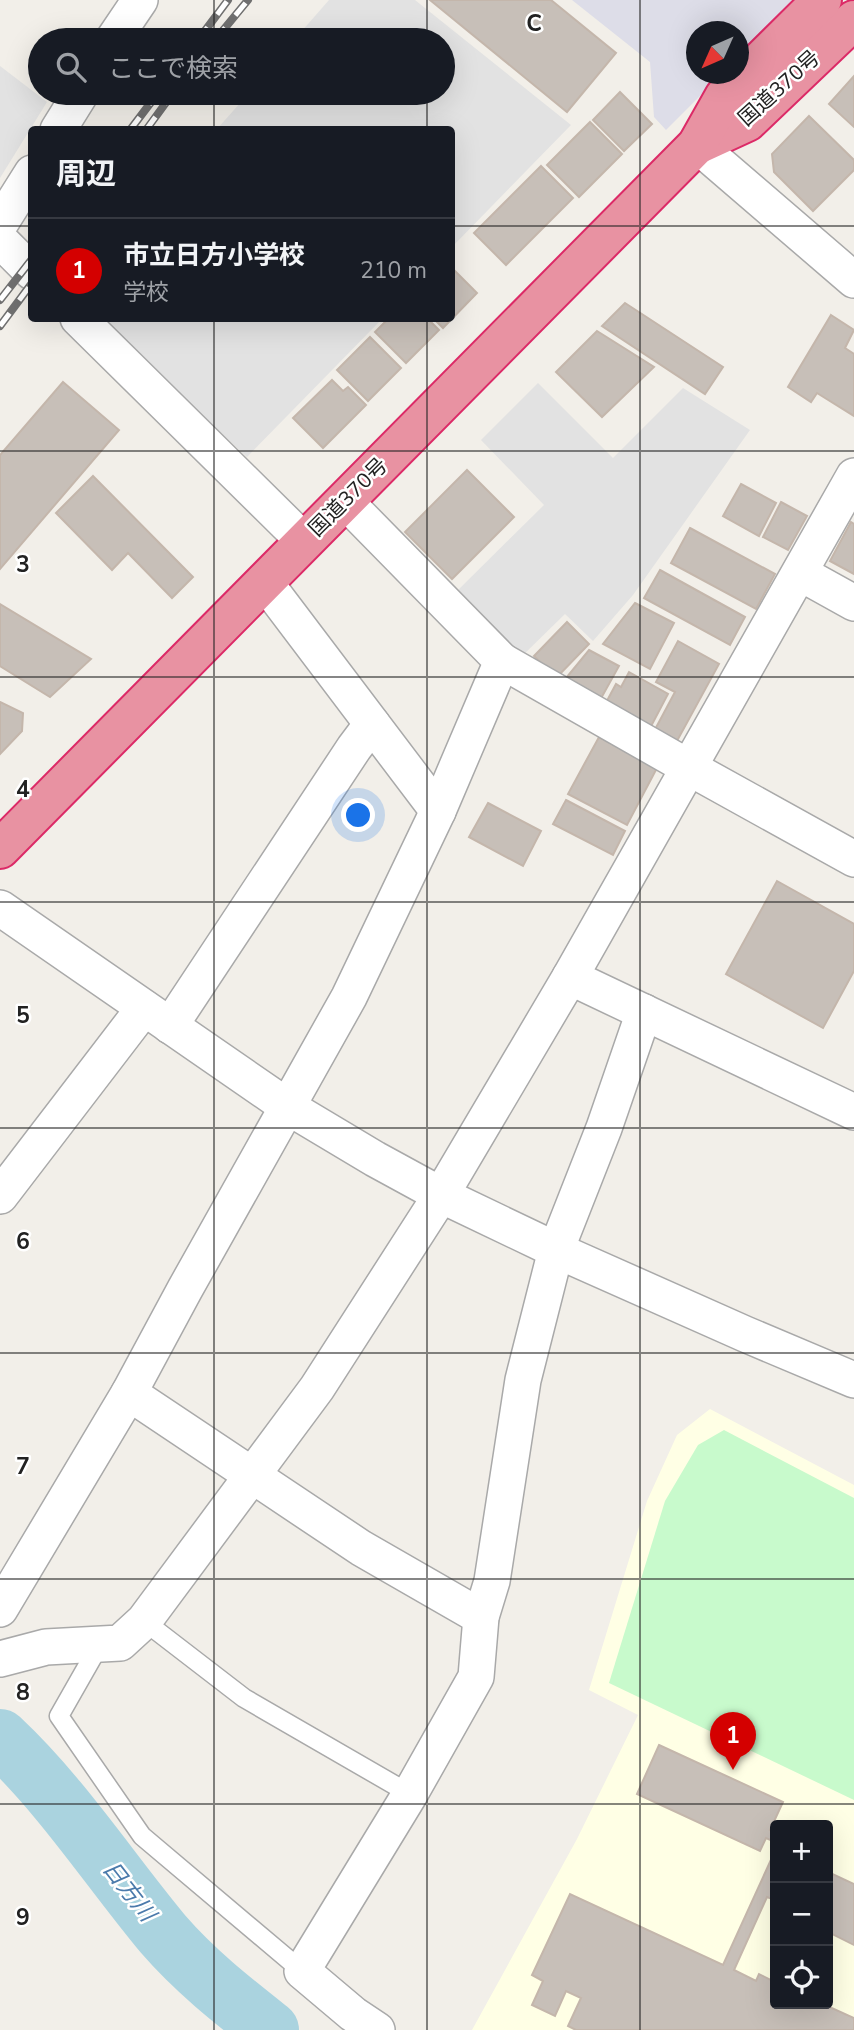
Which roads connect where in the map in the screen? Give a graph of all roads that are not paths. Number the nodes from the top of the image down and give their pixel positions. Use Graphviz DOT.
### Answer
graph roads {
  1 [pos="140,0"];
  2 [pos="836,23"];
  3 [pos="121,28"];
  4 [pos="73,105"];
  5 [pos="60,126"];
  6 [pos="697,145"];
  7 [pos="28,179"];
  8 [pos="0,224"];
  9 [pos="0,240"];
  10 [pos="28,268"];
  11 [pos="854,280"];
  12 [pos="82,322"];
  13 [pos="854,476"];
  14 [pos="345,501"];
  15 [pos="304,541"];
  16 [pos="800,573"];
  17 [pos="264,581"];
  18 [pos="854,603"];
  19 [pos="502,662"];
  20 [pos="372,724"];
  21 [pos="688,767"];
  22 [pos="438,811"];
  23 [pos="0,849"];
  24 [pos="854,859"];
  25 [pos="0,908"];
  26 [pos="570,977"];
  27 [pos="644,1012"];
  28 [pos="157,1017"];
  29 [pos="288,1107"];
  30 [pos="854,1112"];
  31 [pos="441,1195"];
  32 [pos="0,1196"];
  33 [pos="556,1250"];
  34 [pos="854,1380"];
  35 [pos="130,1393"];
  36 [pos="253,1476"];
  37 [pos="1,1603"];
  38 [pos="481,1617"];
  39 [pos="144,1621"];
  40 [pos="100,1644"];
  41 [pos="0,1659"];
  42 [pos="410,1794"];
  43 [pos="302,1971"];
  44 [pos="377,2030"];
  1 -- 3 [label="street"];
  2 -- 6 [label="highway, 国道370号"];
  4 -- 5 [label="street"];
  6 -- 11 [label="street"];
  6 -- 14 [label="highway, 国道370号"];
  7 -- 8 [label="street"];
  9 -- 10 [label="street"];
  12 -- 15 [label="street"];
  13 -- 16 [label="street"];
  14 -- 15 [label="highway, 国道370号"];
  14 -- 19 [label="street"];
  15 -- 17 [label="highway, 国道370号"];
  16 -- 18 [label="street"];
  16 -- 21 [label="street"];
  17 -- 20 [label="street"];
  17 -- 23 [label="highway, 国道370号"];
  19 -- 21 [label="street"];
  19 -- 22 [label="street"];
  20 -- 22 [label="street"];
  20 -- 28 [label="street"];
  21 -- 24 [label="street"];
  21 -- 26 [label="street"];
  22 -- 29 [label="street"];
  25 -- 28 [label="street"];
  26 -- 27 [label="street"];
  26 -- 31 [label="street"];
  27 -- 30 [label="street"];
  27 -- 33 [label="street"];
  28 -- 29 [label="street"];
  28 -- 32 [label="street"];
  29 -- 31 [label="street"];
  29 -- 35 [label="street"];
  31 -- 33 [label="street"];
  31 -- 36 [label="street"];
  33 -- 34 [label="street"];
  33 -- 38 [label="street"];
  35 -- 36 [label="street"];
  35 -- 37 [label="street"];
  36 -- 38 [label="street"];
  36 -- 39 [label="street"];
  38 -- 42 [label="street"];
  39 -- 40 [label="street"];
  39 -- 42 [label="lane"];
  40 -- 41 [label="street"];
  40 -- 43 [label="lane"];
  42 -- 43 [label="street"];
  43 -- 44 [label="street"];
}
